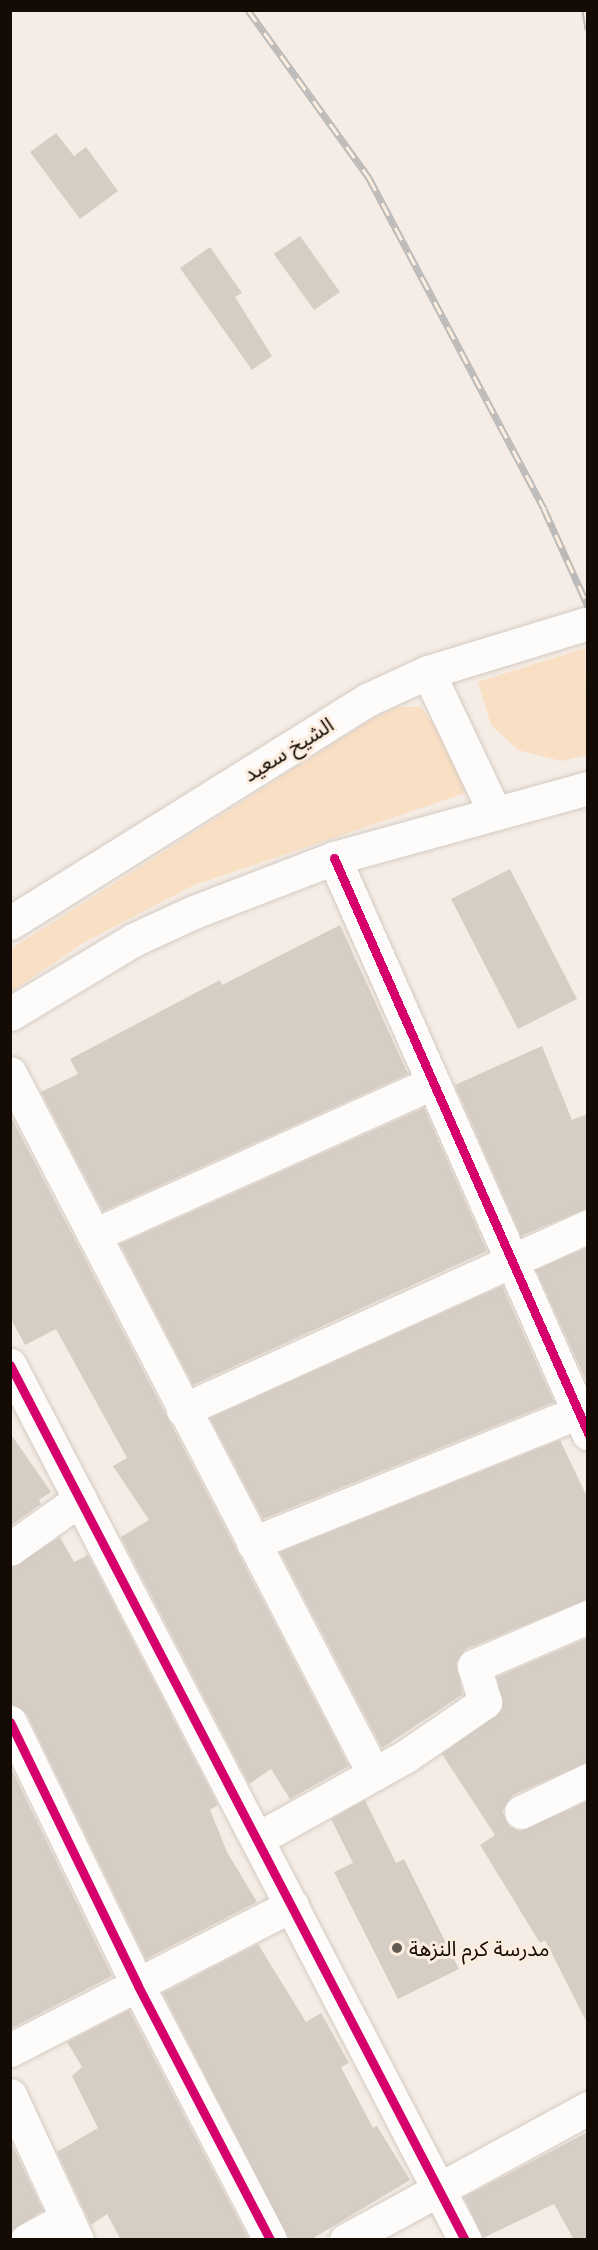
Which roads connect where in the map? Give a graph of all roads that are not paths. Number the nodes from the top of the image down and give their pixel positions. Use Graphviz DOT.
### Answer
graph roads {
  1 [pos="588,623"];
  2 [pos="428,672"];
  3 [pos="588,788"];
  4 [pos="495,813"];
  5 [pos="334,858"];
  6 [pos="10,923"];
  7 [pos="10,1014"];
  8 [pos="10,1073"];
  9 [pos="433,1083"];
  10 [pos="588,1226"];
  11 [pos="94,1235"];
  12 [pos="512,1262"];
  13 [pos="10,1365"];
  14 [pos="183,1410"];
  15 [pos="584,1417"];
  16 [pos="80,1499"];
  17 [pos="253,1543"];
  18 [pos="10,1550"];
  19 [pos="588,1617"];
  20 [pos="10,1722"];
  21 [pos="374,1774"];
  22 [pos="588,1780"];
  23 [pos="521,1812"];
  24 [pos="257,1839"];
  25 [pos="292,1905"];
  26 [pos="138,1986"];
  27 [pos="10,2050"];
  28 [pos="10,2094"];
  29 [pos="588,2108"];
  30 [pos="439,2190"];
  31 [pos="72,2229"];
  32 [pos="27,2240"];
  33 [pos="270,2240"];
  34 [pos="346,2240"];
  35 [pos="465,2240"];
  1 -- 2 [label="street, الشيخ سعيد"];
  2 -- 4 [label="street"];
  2 -- 6 [label="street, الشيخ سعيد"];
  3 -- 4 [label="street"];
  4 -- 5 [label="street"];
  5 -- 7 [label="street"];
  5 -- 9 [label="street"];
  8 -- 11 [label="street"];
  9 -- 11 [label="street"];
  9 -- 12 [label="street"];
  10 -- 12 [label="street"];
  11 -- 14 [label="street"];
  12 -- 14 [label="street"];
  12 -- 15 [label="street"];
  13 -- 16 [label="street"];
  14 -- 17 [label="street"];
  15 -- 17 [label="street"];
  16 -- 18 [label="street"];
  16 -- 24 [label="street"];
  17 -- 21 [label="street"];
  19 -- 21 [label="street"];
  20 -- 26 [label="street"];
  21 -- 24 [label="street"];
  22 -- 23 [label="street"];
  24 -- 25 [label="street"];
  25 -- 26 [label="street"];
  25 -- 30 [label="street"];
  26 -- 27 [label="street"];
  26 -- 33 [label="street"];
  28 -- 31 [label="street"];
  29 -- 30 [label="street"];
  30 -- 34 [label="street"];
  30 -- 35 [label="street"];
  31 -- 32 [label="street"];
}
